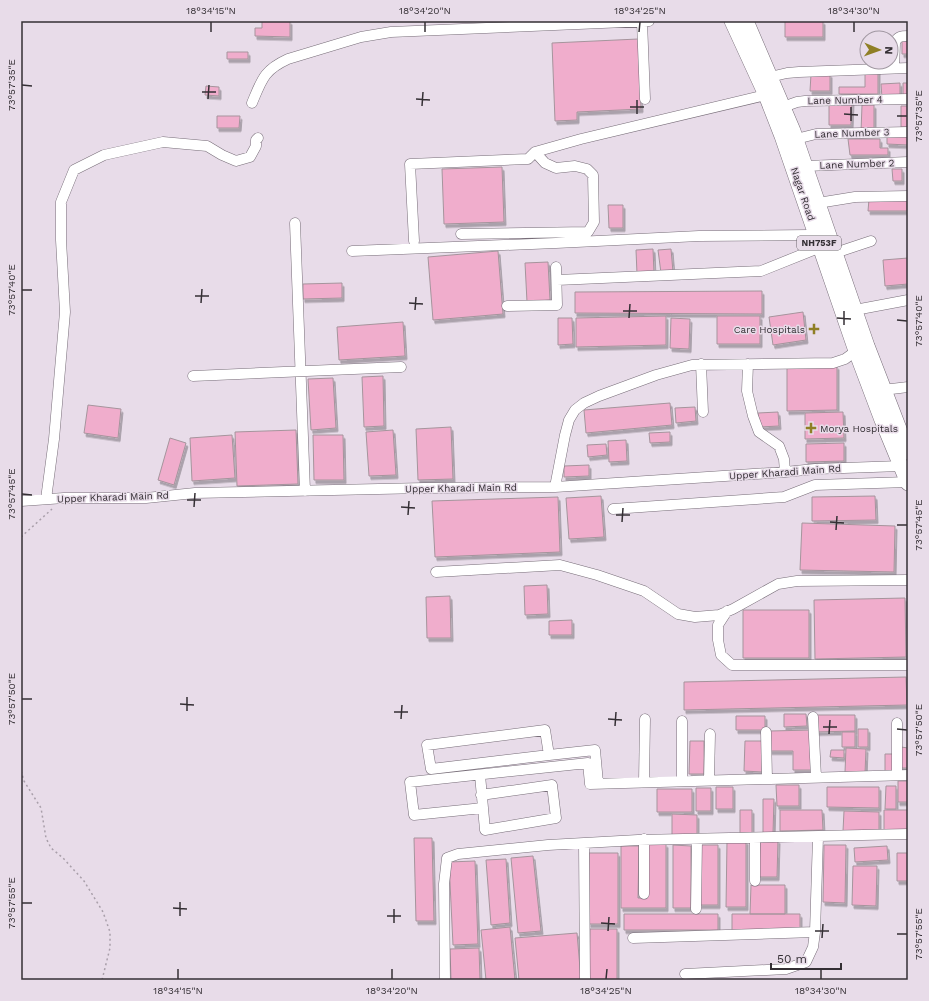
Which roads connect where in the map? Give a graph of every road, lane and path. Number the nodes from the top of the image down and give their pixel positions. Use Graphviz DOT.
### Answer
graph roads {
  1 [pos="642,21"];
  2 [pos="649,21"];
  3 [pos="732,21"];
  4 [pos="746,21"];
  5 [pos="465,25"];
  6 [pos="756,60"];
  7 [pos="859,69"];
  8 [pos="770,76"];
  9 [pos="766,95"];
  10 [pos="645,99"];
  11 [pos="908,99"];
  12 [pos="252,103"];
  13 [pos="783,107"];
  14 [pos="908,132"];
  15 [pos="258,138"];
  16 [pos="796,139"];
  17 [pos="535,152"];
  18 [pos="908,162"];
  19 [pos="806,166"];
  20 [pos="908,196"];
  21 [pos="818,203"];
  22 [pos="295,223"];
  23 [pos="461,234"];
  24 [pos="414,241"];
  25 [pos="871,241"];
  26 [pos="819,242"];
  27 [pos="352,251"];
  28 [pos="835,252"];
  29 [pos="556,268"];
  30 [pos="557,280"];
  31 [pos="908,300"];
  32 [pos="507,306"];
  33 [pos="855,310"];
  34 [pos="856,350"];
  35 [pos="700,364"];
  36 [pos="748,364"];
  37 [pos="401,367"];
  38 [pos="301,372"];
  39 [pos="193,376"];
  40 [pos="908,387"];
  41 [pos="884,390"];
  42 [pos="703,412"];
  43 [pos="908,452"];
  44 [pos="901,466"];
  45 [pos="785,472"];
  46 [pos="908,482"];
  47 [pos="555,487"];
  48 [pos="306,491"];
  49 [pos="64,498"];
  50 [pos="46,499"];
  51 [pos="21,501"];
  52 [pos="613,509"];
  53 [pos="21,537"];
  54 [pos="436,572"];
  55 [pos="908,580"];
  56 [pos="727,611"];
  57 [pos="908,665"];
  58 [pos="813,717"];
  59 [pos="645,719"];
  60 [pos="682,721"];
  61 [pos="897,723"];
  62 [pos="766,732"];
  63 [pos="710,734"];
  64 [pos="549,755"];
  65 [pos="21,771"];
  66 [pos="480,775"];
  67 [pos="897,775"];
  68 [pos="908,775"];
  69 [pos="816,777"];
  70 [pos="767,778"];
  71 [pos="709,780"];
  72 [pos="682,781"];
  73 [pos="644,782"];
  74 [pos="598,783"];
  75 [pos="481,795"];
  76 [pos="483,808"];
  77 [pos="908,834"];
  78 [pos="818,837"];
  79 [pos="755,838"];
  80 [pos="644,839"];
  81 [pos="697,839"];
  82 [pos="584,843"];
  83 [pos="755,881"];
  84 [pos="644,894"];
  85 [pos="696,909"];
  86 [pos="815,932"];
  87 [pos="632,938"];
  88 [pos="685,974"];
  89 [pos="102,980"];
  90 [pos="445,980"];
  91 [pos="585,980"];
  1 -- 2 [label="street"];
  1 -- 5 [label="street"];
  1 -- 10 [label="street"];
  3 -- 6 [label="highway, Nagar Road / NH753F"];
  4 -- 6 [label="highway, Nagar Road / NH753F"];
  5 -- 12 [label="street"];
  6 -- 8 [label="highway, Nagar Road / NH753F"];
  6 -- 9 [label="highway, Nagar Road / NH753F"];
  7 -- 8 [label="street"];
  8 -- 13 [label="highway, Nagar Road / NH753F"];
  9 -- 17 [label="street"];
  9 -- 26 [label="highway, Nagar Road / NH753F"];
  11 -- 13 [label="street, Lane Number 4"];
  13 -- 16 [label="highway, Nagar Road / NH753F"];
  14 -- 16 [label="street, Lane Number 3"];
  15 -- 50 [label="street"];
  16 -- 19 [label="highway, Nagar Road / NH753F"];
  17 -- 23 [label="street"];
  17 -- 24 [label="street"];
  18 -- 19 [label="street, Lane Number 2"];
  19 -- 21 [label="highway, Nagar Road / NH753F"];
  20 -- 21 [label="street"];
  21 -- 28 [label="highway, Nagar Road / NH753F"];
  22 -- 38 [label="street"];
  25 -- 28 [label="street"];
  26 -- 27 [label="street"];
  26 -- 30 [label="street"];
  26 -- 34 [label="highway, Nagar Road / NH753F"];
  28 -- 33 [label="highway, Nagar Road / NH753F"];
  29 -- 30 [label="street"];
  30 -- 32 [label="street"];
  31 -- 33 [label="street"];
  33 -- 41 [label="highway, Nagar Road / NH753F"];
  34 -- 36 [label="street"];
  34 -- 44 [label="highway, Nagar Road / NH753F"];
  35 -- 36 [label="street"];
  35 -- 42 [label="street"];
  35 -- 47 [label="street"];
  36 -- 45 [label="street"];
  37 -- 38 [label="street"];
  38 -- 39 [label="street"];
  38 -- 48 [label="street"];
  40 -- 41 [label="street"];
  41 -- 43 [label="highway, Nagar Road / NH753F"];
  44 -- 45 [label="street, Upper Kharadi Main Rd"];
  44 -- 46 [label="highway, Nagar Road / NH753F"];
  45 -- 47 [label="street, Upper Kharadi Main Rd"];
  46 -- 52 [label="street"];
  47 -- 48 [label="street, Upper Kharadi Main Rd"];
  48 -- 49 [label="street, Upper Kharadi Main Rd"];
  49 -- 50 [label="street, Upper Kharadi Main Rd"];
  49 -- 53 [label="path"];
  50 -- 51 [label="street, Upper Kharadi Main Rd"];
  54 -- 56 [label="street"];
  55 -- 56 [label="street"];
  56 -- 57 [label="street"];
  58 -- 69 [label="street"];
  59 -- 73 [label="street"];
  60 -- 72 [label="street"];
  61 -- 67 [label="street"];
  62 -- 70 [label="street"];
  63 -- 71 [label="street"];
  64 -- 64 [label="street"];
  64 -- 74 [label="street"];
  65 -- 89 [label="path"];
  66 -- 74 [label="street"];
  66 -- 75 [label="street"];
  66 -- 76 [label="street"];
  67 -- 68 [label="street"];
  67 -- 69 [label="street"];
  69 -- 70 [label="street"];
  70 -- 71 [label="street"];
  71 -- 72 [label="street"];
  72 -- 73 [label="street"];
  73 -- 74 [label="street"];
  75 -- 76 [label="street"];
  75 -- 76 [label="street"];
  77 -- 78 [label="street"];
  78 -- 79 [label="street"];
  78 -- 86 [label="street"];
  79 -- 81 [label="street"];
  79 -- 83 [label="street"];
  80 -- 81 [label="street"];
  80 -- 82 [label="street"];
  80 -- 84 [label="street"];
  81 -- 85 [label="street"];
  82 -- 90 [label="street"];
  82 -- 91 [label="street"];
  86 -- 87 [label="street"];
  86 -- 88 [label="street"];
}
